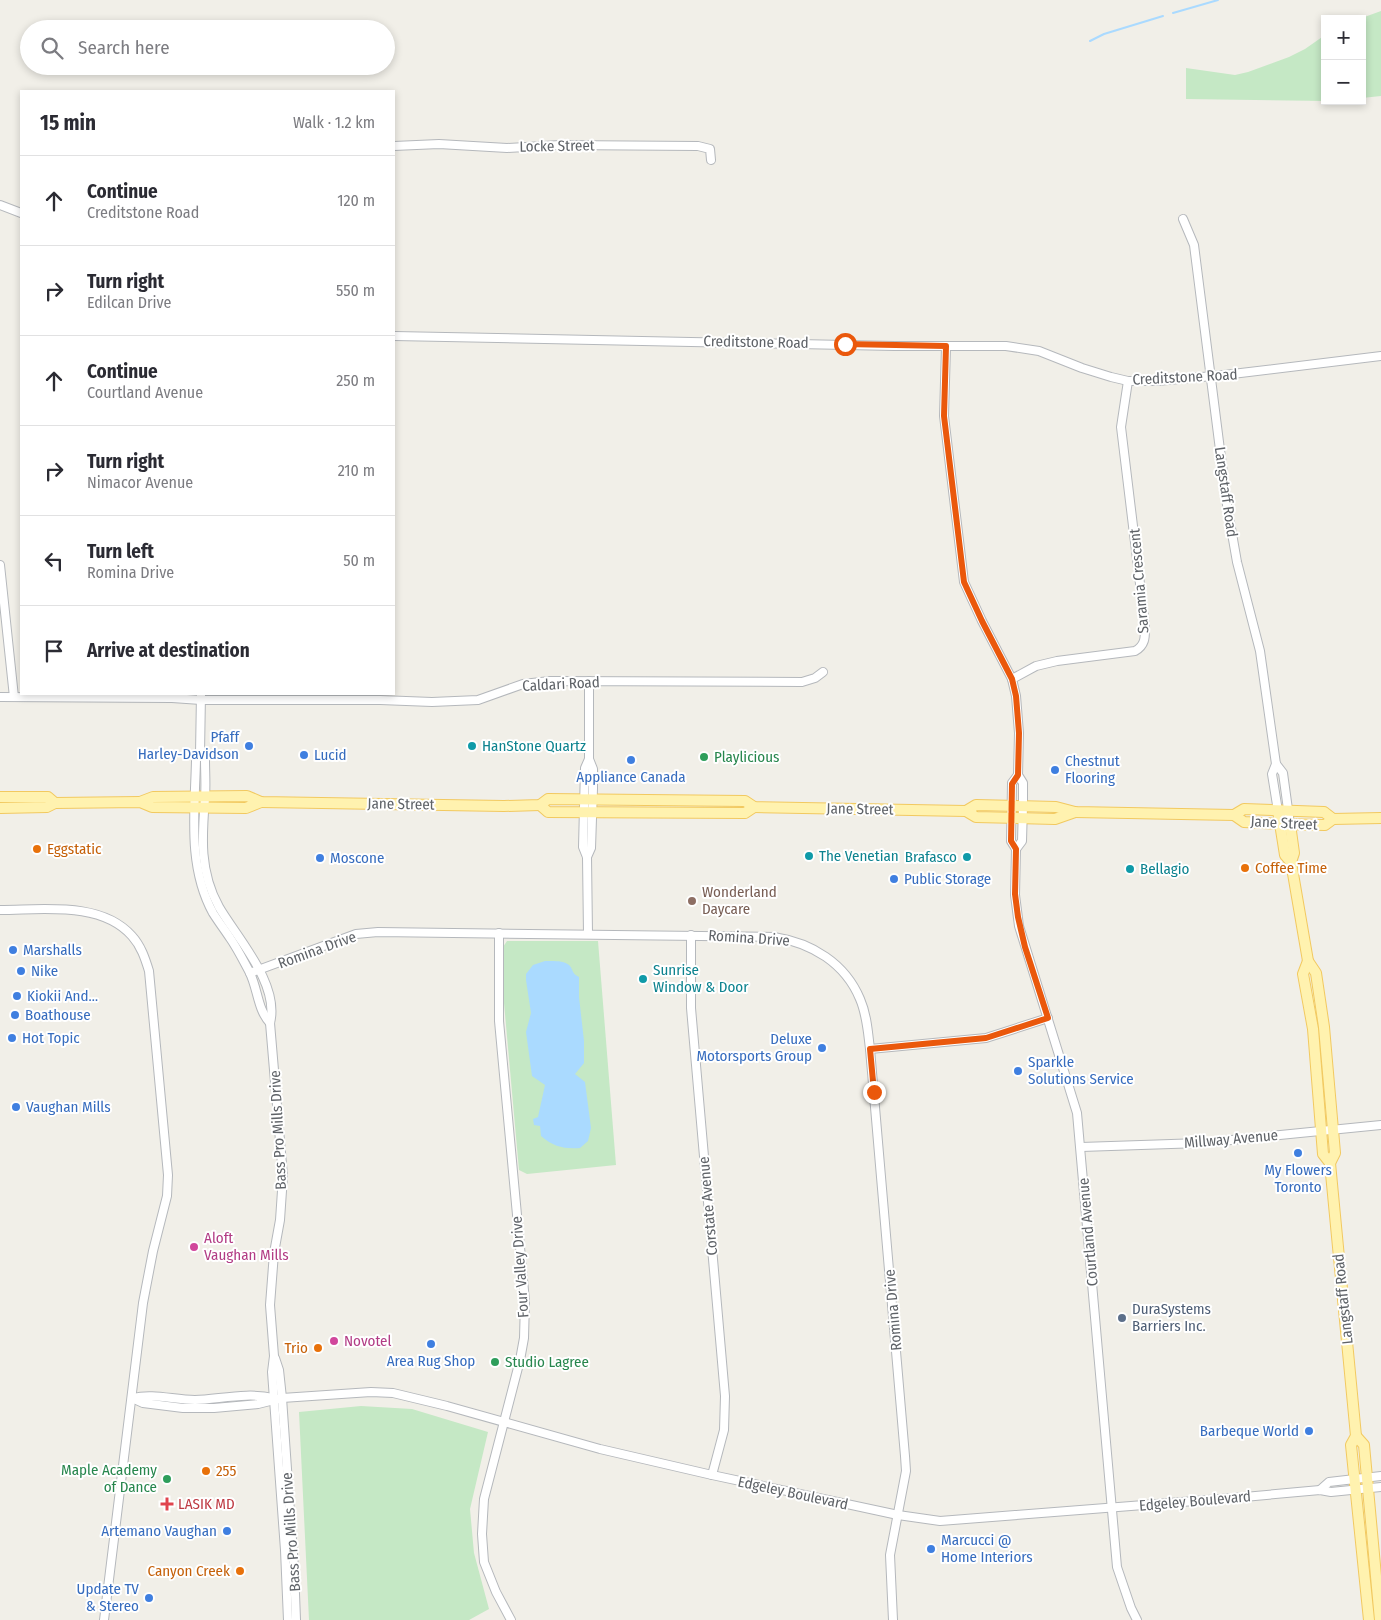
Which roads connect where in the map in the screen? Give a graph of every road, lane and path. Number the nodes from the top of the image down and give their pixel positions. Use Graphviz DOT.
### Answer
graph roads {
  1 [pos="395,146"];
  2 [pos="711,160"];
  3 [pos="0,205"];
  4 [pos="20,212"];
  5 [pos="1183,219"];
  6 [pos="395,336"];
  7 [pos="946,346"];
  8 [pos="1381,356"];
  9 [pos="1211,376"];
  10 [pos="1128,381"];
  11 [pos="0,565"];
  12 [pos="823,672"];
  13 [pos="1012,679"];
  14 [pos="589,681"];
  15 [pos="0,697"];
  16 [pos="14,697"];
  17 [pos="201,697"];
  18 [pos="1276,764"];
  19 [pos="200,797"];
  20 [pos="0,798"];
  21 [pos="588,799"];
  22 [pos="55,802"];
  23 [pos="140,802"];
  24 [pos="261,802"];
  25 [pos="540,805"];
  26 [pos="1018,806"];
  27 [pos="754,807"];
  28 [pos="0,808"];
  29 [pos="199,808"];
  30 [pos="588,811"];
  31 [pos="966,811"];
  32 [pos="1289,811"];
  33 [pos="1075,812"];
  34 [pos="1278,812"];
  35 [pos="1234,815"];
  36 [pos="1018,818"];
  37 [pos="1333,818"];
  38 [pos="1381,818"];
  39 [pos="1285,824"];
  40 [pos="0,910"];
  41 [pos="499,933"];
  42 [pos="588,934"];
  43 [pos="691,935"];
  44 [pos="1308,961"];
  45 [pos="259,970"];
  46 [pos="250,973"];
  47 [pos="1048,1018"];
  48 [pos="270,1023"];
  49 [pos="870,1049"];
  50 [pos="1381,1125"];
  51 [pos="1320,1131"];
  52 [pos="1332,1131"];
  53 [pos="1081,1147"];
  54 [pos="1330,1163"];
  55 [pos="132,1398"];
  56 [pos="278,1398"];
  57 [pos="504,1422"];
  58 [pos="1356,1436"];
  59 [pos="712,1476"];
  60 [pos="1381,1476"];
  61 [pos="1368,1483"];
  62 [pos="1355,1484"];
  63 [pos="1381,1487"];
  64 [pos="1111,1508"];
  65 [pos="898,1515"];
  66 [pos="104,1620"];
  67 [pos="288,1620"];
  68 [pos="296,1620"];
  69 [pos="511,1620"];
  70 [pos="893,1620"];
  71 [pos="1138,1620"];
  72 [pos="1369,1620"];
  73 [pos="1380,1620"];
  1 -- 2 [label="street, Locke Street"];
  3 -- 4 [label="street"];
  5 -- 9 [label="street, Langstaff Road"];
  6 -- 7 [label="street, Creditstone Road"];
  7 -- 10 [label="street, Creditstone Road"];
  7 -- 13 [label="street, Courtland Avenue"];
  8 -- 9 [label="street, Creditstone Road"];
  9 -- 10 [label="street, Creditstone Road"];
  9 -- 18 [label="street, Langstaff Road"];
  10 -- 13 [label="street, Saramia Crescent"];
  11 -- 16 [label="street"];
  12 -- 14 [label="street, Caldari Road"];
  13 -- 26 [label="street, Courtland Avenue"];
  14 -- 17 [label="street, Caldari Road"];
  14 -- 21 [label="street"];
  15 -- 16 [label="street, Caldari Road"];
  16 -- 17 [label="street, Caldari Road"];
  17 -- 19 [label="street"];
  18 -- 32 [label="street, Langstaff Road"];
  18 -- 34 [label="street, Langstaff Road"];
  19 -- 23 [label="main road, Jane Street"];
  19 -- 24 [label="main road, Jane Street"];
  19 -- 29 [label="street"];
  20 -- 22 [label="main road, Jane Street"];
  21 -- 25 [label="main road, Jane Street"];
  21 -- 27 [label="main road, Jane Street"];
  21 -- 30 [label="street"];
  22 -- 23 [label="main road, Jane Street"];
  22 -- 28 [label="main road, Jane Street"];
  23 -- 29 [label="main road, Jane Street"];
  24 -- 25 [label="main road, Jane Street"];
  24 -- 29 [label="main road, Jane Street"];
  25 -- 30 [label="main road, Jane Street"];
  26 -- 31 [label="main road, Jane Street"];
  26 -- 33 [label="main road, Jane Street"];
  26 -- 36 [label="street, Courtland Avenue"];
  27 -- 30 [label="main road, Jane Street"];
  27 -- 31 [label="main road, Jane Street"];
  29 -- 45 [label="street, Bass Pro Mills Drive"];
  29 -- 46 [label="street, Bass Pro Mills Drive"];
  30 -- 42 [label="street"];
  31 -- 36 [label="main road, Jane Street"];
  32 -- 34 [label="main road, Jane Street"];
  32 -- 37 [label="main road, Jane Street"];
  32 -- 39 [label="street, Langstaff Road"];
  33 -- 35 [label="main road, Jane Street"];
  33 -- 36 [label="main road, Jane Street"];
  34 -- 35 [label="main road, Jane Street"];
  34 -- 39 [label="main road, Langstaff Road"];
  35 -- 39 [label="main road, Jane Street"];
  36 -- 47 [label="street, Courtland Avenue"];
  37 -- 38 [label="main road, Jane Street"];
  37 -- 39 [label="main road, Jane Street"];
  39 -- 44 [label="main road, Langstaff Road"];
  40 -- 55 [label="street"];
  41 -- 42 [label="street, Romina Drive"];
  41 -- 45 [label="street, Romina Drive"];
  41 -- 57 [label="street, Four Valley Drive"];
  42 -- 43 [label="street, Romina Drive"];
  43 -- 49 [label="street, Romina Drive"];
  43 -- 59 [label="street, Corstate Avenue"];
  44 -- 51 [label="main road, Langstaff Road"];
  44 -- 52 [label="main road, Langstaff Road"];
  45 -- 46 [label="street, Romina Drive"];
  45 -- 48 [label="street, Bass Pro Mills Drive"];
  46 -- 48 [label="street, Bass Pro Mills Drive"];
  47 -- 49 [label="street"];
  47 -- 53 [label="street, Courtland Avenue"];
  48 -- 56 [label="street, Bass Pro Mills Drive"];
  49 -- 65 [label="street, Romina Drive"];
  50 -- 52 [label="street, Millway Avenue"];
  51 -- 52 [label="street, Millway Avenue"];
  51 -- 53 [label="street, Millway Avenue"];
  51 -- 54 [label="main road, Langstaff Road"];
  52 -- 54 [label="main road, Langstaff Road"];
  53 -- 64 [label="street, Courtland Avenue"];
  54 -- 58 [label="main road, Langstaff Road"];
  55 -- 56 [label="street, Edgeley Boulevard"];
  55 -- 66 [label="street"];
  56 -- 57 [label="street, Edgeley Boulevard"];
  56 -- 67 [label="street, Bass Pro Mills Drive"];
  56 -- 68 [label="street, Bass Pro Mills Drive"];
  57 -- 59 [label="street, Edgeley Boulevard"];
  57 -- 69 [label="street, Four Valley Drive"];
  58 -- 61 [label="main road, Langstaff Road"];
  58 -- 62 [label="main road, Langstaff Road"];
  59 -- 65 [label="street, Edgeley Boulevard"];
  60 -- 61 [label="street, Edgeley Boulevard"];
  61 -- 62 [label="street, Edgeley Boulevard"];
  61 -- 63 [label="street, Edgeley Boulevard"];
  61 -- 73 [label="main road, Langstaff Road"];
  62 -- 64 [label="street, Edgeley Boulevard"];
  62 -- 72 [label="main road, Langstaff Road"];
  64 -- 65 [label="street, Edgeley Boulevard"];
  64 -- 71 [label="street, Courtland Avenue"];
  65 -- 70 [label="street"];
}
